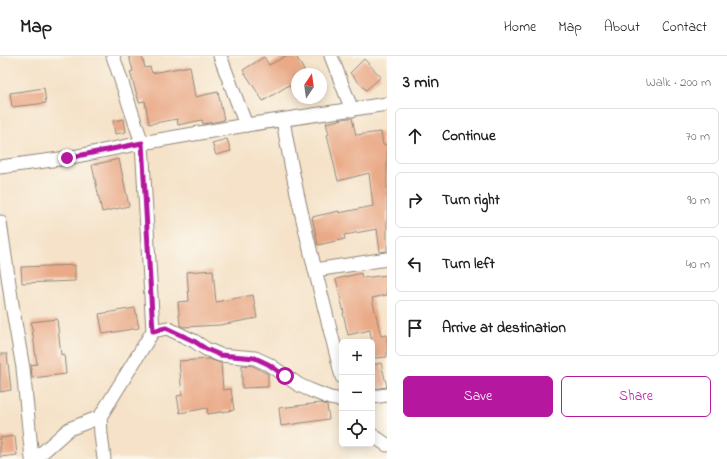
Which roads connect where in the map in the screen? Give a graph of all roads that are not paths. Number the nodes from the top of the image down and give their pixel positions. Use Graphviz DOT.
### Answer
graph roads {
  1 [pos="113,56"];
  2 [pos="220,56"];
  3 [pos="331,56"];
  4 [pos="387,104"];
  5 [pos="352,110"];
  6 [pos="283,120"];
  7 [pos="246,125"];
  8 [pos="142,143"];
  9 [pos="0,166"];
  10 [pos="0,222"];
  11 [pos="387,259"];
  12 [pos="315,270"];
  13 [pos="153,331"];
  14 [pos="341,375"];
  15 [pos="387,396"];
  16 [pos="375,397"];
  17 [pos="339,400"];
  18 [pos="100,417"];
  19 [pos="375,437"];
  20 [pos="387,445"];
  21 [pos="32,459"];
  22 [pos="35,459"];
  23 [pos="104,459"];
  1 -- 8 [label="street"];
  2 -- 7 [label="street"];
  3 -- 5 [label="street"];
  4 -- 5 [label="street"];
  5 -- 6 [label="street"];
  6 -- 7 [label="street"];
  6 -- 12 [label="street"];
  7 -- 8 [label="street"];
  8 -- 9 [label="street"];
  8 -- 13 [label="street"];
  10 -- 21 [label="street"];
  11 -- 12 [label="street"];
  12 -- 14 [label="street"];
  13 -- 17 [label="street"];
  13 -- 18 [label="street"];
  15 -- 16 [label="street"];
  18 -- 22 [label="street"];
  18 -- 23 [label="street"];
  19 -- 20 [label="street"];
}
